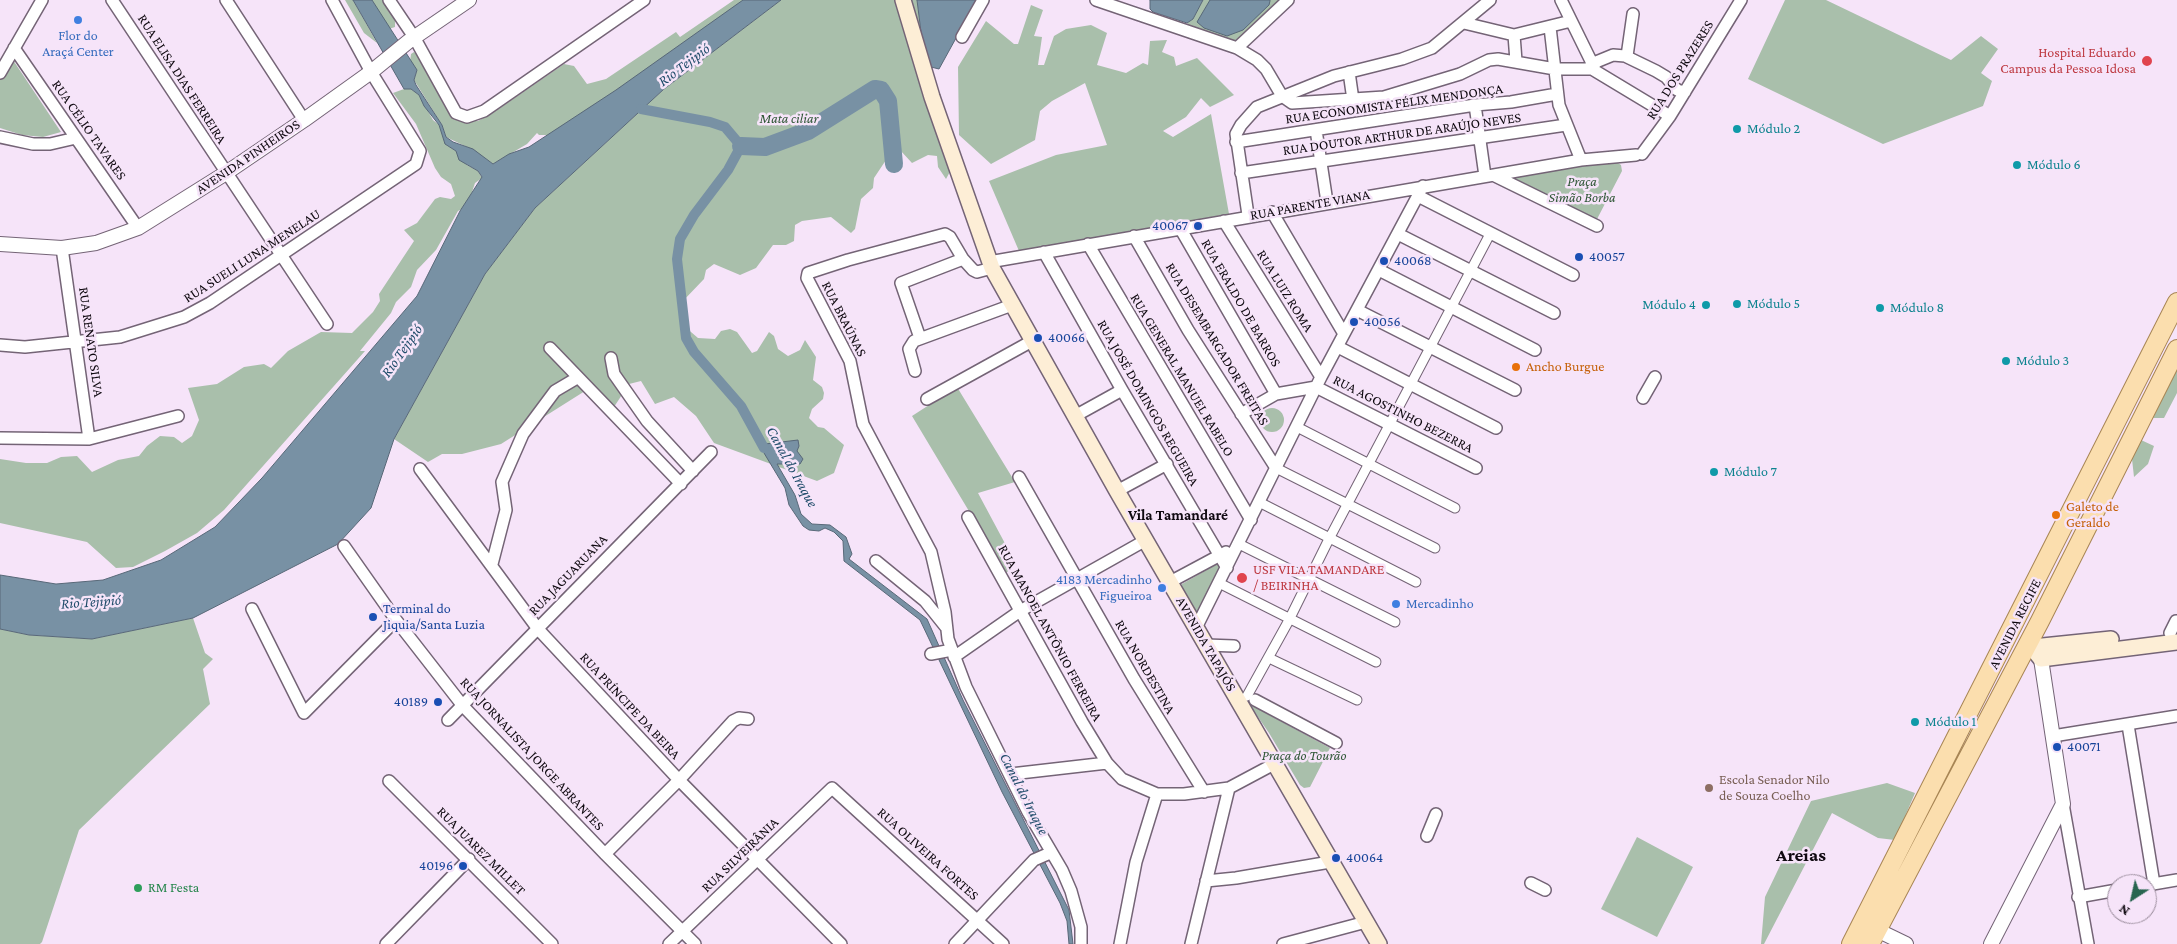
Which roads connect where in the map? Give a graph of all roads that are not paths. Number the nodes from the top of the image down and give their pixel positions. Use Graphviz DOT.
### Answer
graph roads {
  1 [pos="42,0"];
  2 [pos="112,0"];
  3 [pos="226,0"];
  4 [pos="332,0"];
  5 [pos="389,0"];
  6 [pos="469,0"];
  7 [pos="644,0"];
  8 [pos="903,0"];
  9 [pos="983,0"];
  10 [pos="1096,0"];
  11 [pos="1288,0"];
  12 [pos="1490,0"];
  13 [pos="1561,0"];
  14 [pos="1741,0"];
  15 [pos="1633,14"];
  16 [pos="1570,21"];
  17 [pos="1464,23"];
  18 [pos="1550,27"];
  19 [pos="1514,35"];
  20 [pos="962,37"];
  21 [pos="411,39"];
  22 [pos="14,48"];
  23 [pos="1237,48"];
  24 [pos="1627,56"];
  25 [pos="1516,61"];
  26 [pos="1555,69"];
  27 [pos="1592,69"];
  28 [pos="371,72"];
  29 [pos="1349,72"];
  30 [pos="0,73"];
  31 [pos="1685,92"];
  32 [pos="1556,94"];
  33 [pos="1282,96"];
  34 [pos="1353,100"];
  35 [pos="1475,105"];
  36 [pos="1670,116"];
  37 [pos="304,120"];
  38 [pos="1566,125"];
  39 [pos="1316,130"];
  40 [pos="0,137"];
  41 [pos="1480,137"];
  42 [pos="76,138"];
  43 [pos="1236,142"];
  44 [pos="1639,155"];
  45 [pos="1581,160"];
  46 [pos="1321,161"];
  47 [pos="226,173"];
  48 [pos="1241,173"];
  49 [pos="1489,175"];
  50 [pos="1420,191"];
  51 [pos="1327,202"];
  52 [pos="1272,212"];
  53 [pos="1248,215"];
  54 [pos="1224,221"];
  55 [pos="1597,226"];
  56 [pos="138,228"];
  57 [pos="1180,228"];
  58 [pos="1398,234"];
  59 [pos="1490,234"];
  60 [pos="1134,236"];
  61 [pos="0,244"];
  62 [pos="1088,244"];
  63 [pos="62,248"];
  64 [pos="1044,252"];
  65 [pos="282,255"];
  66 [pos="963,259"];
  67 [pos="990,265"];
  68 [pos="1379,270"];
  69 [pos="1470,271"];
  70 [pos="1573,275"];
  71 [pos="2177,302"];
  72 [pos="1012,305"];
  73 [pos="1450,307"];
  74 [pos="1357,310"];
  75 [pos="1554,313"];
  76 [pos="327,324"];
  77 [pos="1344,334"];
  78 [pos="920,338"];
  79 [pos="1032,341"];
  80 [pos="76,343"];
  81 [pos="0,345"];
  82 [pos="1338,347"];
  83 [pos="1429,347"];
  84 [pos="550,348"];
  85 [pos="2177,349"];
  86 [pos="1536,350"];
  87 [pos="611,358"];
  88 [pos="915,371"];
  89 [pos="1654,377"];
  90 [pos="577,378"];
  91 [pos="1319,382"];
  92 [pos="1410,384"];
  93 [pos="1122,390"];
  94 [pos="1515,390"];
  95 [pos="1276,394"];
  96 [pos="1644,398"];
  97 [pos="927,400"];
  98 [pos="1241,414"];
  99 [pos="178,416"];
  100 [pos="1075,416"];
  101 [pos="1389,424"];
  102 [pos="1297,428"];
  103 [pos="1496,428"];
  104 [pos="0,438"];
  105 [pos="89,440"];
  106 [pos="711,452"];
  107 [pos="1166,464"];
  108 [pos="1370,464"];
  109 [pos="1276,468"];
  110 [pos="1476,468"];
  111 [pos="420,469"];
  112 [pos="693,471"];
  113 [pos="1019,477"];
  114 [pos="681,484"];
  115 [pos="1117,491"];
  116 [pos="1259,502"];
  117 [pos="2076,502"];
  118 [pos="1349,504"];
  119 [pos="1455,508"];
  120 [pos="968,516"];
  121 [pos="1251,520"];
  122 [pos="1329,539"];
  123 [pos="1146,540"];
  124 [pos="1239,544"];
  125 [pos="344,546"];
  126 [pos="1435,548"];
  127 [pos="1219,555"];
  128 [pos="876,561"];
  129 [pos="492,564"];
  130 [pos="1227,568"];
  131 [pos="1078,578"];
  132 [pos="1310,580"];
  133 [pos="1170,582"];
  134 [pos="1416,582"];
  135 [pos="1219,583"];
  136 [pos="252,609"];
  137 [pos="1020,611"];
  138 [pos="1290,618"];
  139 [pos="396,620"];
  140 [pos="2040,621"];
  141 [pos="1395,622"];
  142 [pos="946,628"];
  143 [pos="1196,628"];
  144 [pos="538,629"];
  145 [pos="2175,632"];
  146 [pos="1206,645"];
  147 [pos="2058,645"];
  148 [pos="1234,646"];
  149 [pos="2034,650"];
  150 [pos="950,653"];
  151 [pos="932,654"];
  152 [pos="1269,658"];
  153 [pos="1376,662"];
  154 [pos="1357,700"];
  155 [pos="1248,701"];
  156 [pos="463,706"];
  157 [pos="2177,716"];
  158 [pos="748,719"];
  159 [pos="448,720"];
  160 [pos="2128,725"];
  161 [pos="2053,736"];
  162 [pos="1336,743"];
  163 [pos="1107,763"];
  164 [pos="1274,764"];
  165 [pos="1011,774"];
  166 [pos="679,780"];
  167 [pos="389,781"];
  168 [pos="832,788"];
  169 [pos="1229,788"];
  170 [pos="1204,792"];
  171 [pos="1157,794"];
  172 [pos="2063,804"];
  173 [pos="1436,814"];
  174 [pos="1427,836"];
  175 [pos="605,854"];
  176 [pos="1043,856"];
  177 [pos="468,859"];
  178 [pos="756,859"];
  179 [pos="1330,862"];
  180 [pos="2150,874"];
  181 [pos="2177,880"];
  182 [pos="1206,881"];
  183 [pos="1530,883"];
  184 [pos="2157,883"];
  185 [pos="1545,890"];
  186 [pos="2107,892"];
  187 [pos="2078,897"];
  188 [pos="978,920"];
  189 [pos="1366,922"];
  190 [pos="682,931"];
  191 [pos="1855,937"];
  192 [pos="1874,937"];
  193 [pos="386,944"];
  194 [pos="552,944"];
  195 [pos="669,944"];
  196 [pos="695,944"];
  197 [pos="841,944"];
  198 [pos="955,944"];
  199 [pos="1003,944"];
  200 [pos="1081,944"];
  201 [pos="1120,944"];
  202 [pos="1191,944"];
  203 [pos="1283,944"];
  204 [pos="1379,944"];
  205 [pos="1906,944"];
  206 [pos="1991,944"];
  207 [pos="2088,944"];
  1 -- 22 [label="street"];
  2 -- 47 [label="street, RUA ELISA DIAS FERREIRA"];
  3 -- 37 [label="street"];
  4 -- 28 [label="street"];
  5 -- 21 [label="street"];
  6 -- 21 [label="street, AVENIDA PINHEIROS"];
  7 -- 21 [label="street"];
  8 -- 67 [label="main road, AVENIDA TAPAJÓS"];
  9 -- 20 [label="street"];
  10 -- 23 [label="street"];
  11 -- 23 [label="street"];
  12 -- 17 [label="street"];
  13 -- 16 [label="street"];
  14 -- 31 [label="street, RUA DOS PRAZERES"];
  15 -- 24 [label="street"];
  16 -- 18 [label="street"];
  16 -- 27 [label="street"];
  17 -- 19 [label="street"];
  17 -- 29 [label="street"];
  18 -- 19 [label="street"];
  18 -- 26 [label="street"];
  19 -- 25 [label="street"];
  21 -- 28 [label="street, AVENIDA PINHEIROS"];
  22 -- 30 [label="street"];
  22 -- 42 [label="street, RUA CÉLIO TAVARES"];
  23 -- 33 [label="street"];
  24 -- 27 [label="street"];
  24 -- 31 [label="street"];
  25 -- 26 [label="street"];
  25 -- 34 [label="street"];
  26 -- 27 [label="street"];
  26 -- 32 [label="street"];
  27 -- 36 [label="street"];
  28 -- 37 [label="street, AVENIDA PINHEIROS"];
  28 -- 65 [label="street, RUA SUELI LUNA MENELAU"];
  29 -- 33 [label="street"];
  29 -- 34 [label="street"];
  31 -- 36 [label="street, RUA DOS PRAZERES"];
  32 -- 35 [label="street, RUA ECONOMISTA FÉLIX MENDONÇA"];
  32 -- 38 [label="street"];
  33 -- 34 [label="street"];
  33 -- 43 [label="street"];
  35 -- 39 [label="street, RUA ECONOMISTA FÉLIX MENDONÇA"];
  35 -- 41 [label="street"];
  36 -- 44 [label="street, RUA DOS PRAZERES"];
  37 -- 47 [label="street, AVENIDA PINHEIROS"];
  38 -- 41 [label="street, RUA DOUTOR ARTHUR DE ARAÚJO NEVES"];
  38 -- 45 [label="street"];
  39 -- 43 [label="street, RUA ECONOMISTA FÉLIX MENDONÇA"];
  39 -- 46 [label="street"];
  40 -- 42 [label="street"];
  41 -- 46 [label="street, RUA DOUTOR ARTHUR DE ARAÚJO NEVES"];
  41 -- 49 [label="street"];
  42 -- 56 [label="street, RUA CÉLIO TAVARES"];
  43 -- 48 [label="street"];
  44 -- 45 [label="street, RUA PARENTE VIANA"];
  45 -- 49 [label="street, RUA PARENTE VIANA"];
  46 -- 48 [label="street, RUA DOUTOR ARTHUR DE ARAÚJO NEVES"];
  46 -- 51 [label="street"];
  47 -- 56 [label="street, AVENIDA PINHEIROS"];
  47 -- 65 [label="street, RUA ELISA DIAS FERREIRA"];
  48 -- 53 [label="street"];
  49 -- 50 [label="street, RUA PARENTE VIANA"];
  49 -- 55 [label="street"];
  50 -- 51 [label="street, RUA PARENTE VIANA"];
  50 -- 58 [label="street"];
  50 -- 59 [label="street"];
  51 -- 52 [label="street, RUA PARENTE VIANA"];
  52 -- 53 [label="street, RUA PARENTE VIANA"];
  52 -- 77 [label="street"];
  53 -- 54 [label="street, RUA PARENTE VIANA"];
  54 -- 57 [label="street, RUA PARENTE VIANA"];
  54 -- 91 [label="street, RUA LUIZ ROMA"];
  56 -- 63 [label="street, AVENIDA PINHEIROS"];
  57 -- 60 [label="street, RUA PARENTE VIANA"];
  57 -- 95 [label="street, RUA ERALDO DE BARROS"];
  58 -- 68 [label="street"];
  58 -- 69 [label="street"];
  59 -- 69 [label="street"];
  59 -- 70 [label="street"];
  60 -- 62 [label="street, RUA PARENTE VIANA"];
  60 -- 98 [label="street, RUA DESEMBARGADOR FREITAS"];
  61 -- 63 [label="street, AVENIDA PINHEIROS"];
  62 -- 64 [label="street, RUA PARENTE VIANA"];
  62 -- 121 [label="street, RUA GENERAL MANUEL RABELO"];
  63 -- 80 [label="street, RUA RENATO SILVA"];
  64 -- 67 [label="street, RUA PARENTE VIANA"];
  64 -- 93 [label="street, RUA JOSÉ DOMINGOS REGUEIRA"];
  65 -- 76 [label="street, RUA ELISA DIAS FERREIRA"];
  65 -- 80 [label="street, RUA SUELI LUNA MENELAU"];
  66 -- 67 [label="street, RUA BRAÚNAS"];
  66 -- 78 [label="street"];
  66 -- 142 [label="street, RUA BRAÚNAS"];
  67 -- 72 [label="main road, AVENIDA TAPAJÓS"];
  68 -- 73 [label="street"];
  68 -- 74 [label="street"];
  69 -- 73 [label="street"];
  69 -- 75 [label="street"];
  71 -- 117 [label="main road, AVENIDA RECIFE"];
  72 -- 78 [label="street"];
  72 -- 79 [label="main road, AVENIDA TAPAJÓS"];
  73 -- 83 [label="street"];
  73 -- 86 [label="street"];
  74 -- 77 [label="street"];
  74 -- 83 [label="street"];
  77 -- 82 [label="street"];
  78 -- 88 [label="street"];
  79 -- 97 [label="street"];
  79 -- 100 [label="main road, AVENIDA TAPAJÓS"];
  80 -- 81 [label="street, RUA SUELI LUNA MENELAU"];
  80 -- 105 [label="street, RUA RENATO SILVA"];
  82 -- 91 [label="street"];
  82 -- 92 [label="street"];
  83 -- 92 [label="street"];
  83 -- 94 [label="street"];
  84 -- 90 [label="street"];
  85 -- 140 [label="main road, AVENIDA RECIFE"];
  87 -- 112 [label="street"];
  89 -- 96 [label="street"];
  90 -- 114 [label="street"];
  90 -- 129 [label="street"];
  91 -- 95 [label="street"];
  91 -- 101 [label="street, RUA AGOSTINHO BEZERRA"];
  91 -- 102 [label="street"];
  92 -- 101 [label="street"];
  92 -- 103 [label="street"];
  93 -- 100 [label="street"];
  93 -- 107 [label="street, RUA JOSÉ DOMINGOS REGUEIRA"];
  95 -- 98 [label="street"];
  98 -- 109 [label="street, RUA DESEMBARGADOR FREITAS"];
  99 -- 105 [label="street"];
  100 -- 115 [label="main road, AVENIDA TAPAJÓS"];
  101 -- 108 [label="street"];
  101 -- 110 [label="street, RUA AGOSTINHO BEZERRA"];
  102 -- 108 [label="street"];
  102 -- 109 [label="street"];
  104 -- 105 [label="street"];
  106 -- 112 [label="street, RUA JAGUARUANA"];
  107 -- 115 [label="street"];
  107 -- 127 [label="street, RUA JOSÉ DOMINGOS REGUEIRA"];
  108 -- 118 [label="street"];
  108 -- 119 [label="street"];
  109 -- 116 [label="street"];
  109 -- 118 [label="street"];
  111 -- 129 [label="street, RUA PRÍNCIPE DA BEIRA"];
  112 -- 114 [label="street, RUA JAGUARUANA"];
  113 -- 131 [label="street, RUA NORDESTINA"];
  114 -- 144 [label="street, RUA JAGUARUANA"];
  115 -- 123 [label="main road, AVENIDA TAPAJÓS"];
  116 -- 121 [label="street"];
  116 -- 122 [label="street"];
  117 -- 149 [label="main road"];
  117 -- 191 [label="main road, AVENIDA RECIFE"];
  118 -- 122 [label="street"];
  118 -- 126 [label="street"];
  120 -- 137 [label="street, RUA MANOEL ANTÔNIO FERREIRA"];
  121 -- 124 [label="street"];
  122 -- 132 [label="street"];
  122 -- 134 [label="street"];
  123 -- 131 [label="street"];
  123 -- 133 [label="main road, AVENIDA TAPAJÓS"];
  124 -- 127 [label="street"];
  124 -- 130 [label="street"];
  124 -- 132 [label="street"];
  125 -- 139 [label="street, RUA JORNALISTA JORGE ABRANTES"];
  127 -- 130 [label="street, RUA JOSÉ DOMINGOS REGUEIRA"];
  127 -- 133 [label="street"];
  128 -- 142 [label="street"];
  129 -- 144 [label="street, RUA PRÍNCIPE DA BEIRA"];
  130 -- 135 [label="street"];
  131 -- 137 [label="street"];
  131 -- 170 [label="street, RUA NORDESTINA"];
  132 -- 138 [label="street"];
  132 -- 141 [label="street"];
  133 -- 143 [label="main road, AVENIDA TAPAJÓS"];
  135 -- 138 [label="street"];
  135 -- 143 [label="street"];
  136 -- 139 [label="street"];
  137 -- 150 [label="street"];
  137 -- 163 [label="street, RUA MANOEL ANTÔNIO FERREIRA"];
  138 -- 152 [label="street"];
  138 -- 153 [label="street"];
  139 -- 156 [label="street, RUA JORNALISTA JORGE ABRANTES"];
  140 -- 147 [label="main road"];
  140 -- 149 [label="main road, AVENIDA RECIFE"];
  142 -- 150 [label="street, RUA BRAÚNAS"];
  143 -- 146 [label="main road, AVENIDA TAPAJÓS"];
  144 -- 156 [label="street, RUA JAGUARUANA"];
  144 -- 166 [label="street, RUA PRÍNCIPE DA BEIRA"];
  145 -- 147 [label="main road"];
  145 -- 149 [label="main road"];
  146 -- 148 [label="street"];
  146 -- 155 [label="main road, AVENIDA TAPAJÓS"];
  147 -- 149 [label="main road"];
  149 -- 161 [label="street"];
  149 -- 192 [label="main road, AVENIDA RECIFE"];
  150 -- 151 [label="street"];
  150 -- 165 [label="street, RUA BRAÚNAS"];
  152 -- 154 [label="street"];
  152 -- 155 [label="street"];
  155 -- 162 [label="street"];
  155 -- 164 [label="main road, AVENIDA TAPAJÓS"];
  156 -- 159 [label="street, RUA JAGUARUANA"];
  156 -- 175 [label="street, RUA JORNALISTA JORGE ABRANTES"];
  157 -- 160 [label="street"];
  158 -- 166 [label="street"];
  160 -- 161 [label="street"];
  160 -- 180 [label="street"];
  161 -- 172 [label="street"];
  163 -- 165 [label="street"];
  163 -- 171 [label="street, RUA MANOEL ANTÔNIO FERREIRA"];
  164 -- 169 [label="street"];
  164 -- 179 [label="main road, AVENIDA TAPAJÓS"];
  165 -- 176 [label="street, RUA BRAÚNAS"];
  166 -- 175 [label="street"];
  166 -- 178 [label="street, RUA PRÍNCIPE DA BEIRA"];
  167 -- 177 [label="street, RUA JUAREZ MILLET"];
  168 -- 178 [label="street, RUA SILVEIRÂNIA"];
  168 -- 188 [label="street, RUA OLIVEIRA FORTES"];
  169 -- 170 [label="street"];
  169 -- 182 [label="street"];
  170 -- 171 [label="street"];
  171 -- 201 [label="street"];
  172 -- 187 [label="street"];
  172 -- 206 [label="street"];
  173 -- 174 [label="street"];
  175 -- 190 [label="street, RUA JORNALISTA JORGE ABRANTES"];
  176 -- 188 [label="street"];
  176 -- 200 [label="street, RUA BRAÚNAS"];
  177 -- 193 [label="street"];
  177 -- 194 [label="street, RUA JUAREZ MILLET"];
  178 -- 190 [label="street, RUA SILVEIRÂNIA"];
  178 -- 197 [label="street, RUA PRÍNCIPE DA BEIRA"];
  179 -- 182 [label="street"];
  179 -- 189 [label="main road, AVENIDA TAPAJÓS"];
  181 -- 184 [label="street"];
  182 -- 202 [label="street"];
  183 -- 185 [label="street"];
  186 -- 187 [label="street"];
  187 -- 207 [label="street"];
  188 -- 198 [label="street"];
  188 -- 199 [label="street, RUA OLIVEIRA FORTES"];
  189 -- 203 [label="street"];
  189 -- 204 [label="main road, AVENIDA TAPAJÓS"];
  190 -- 195 [label="street, RUA SILVEIRÂNIA"];
  190 -- 196 [label="street, RUA JORNALISTA JORGE ABRANTES"];
  191 -- 192 [label="street"];
  192 -- 205 [label="street"];
}
